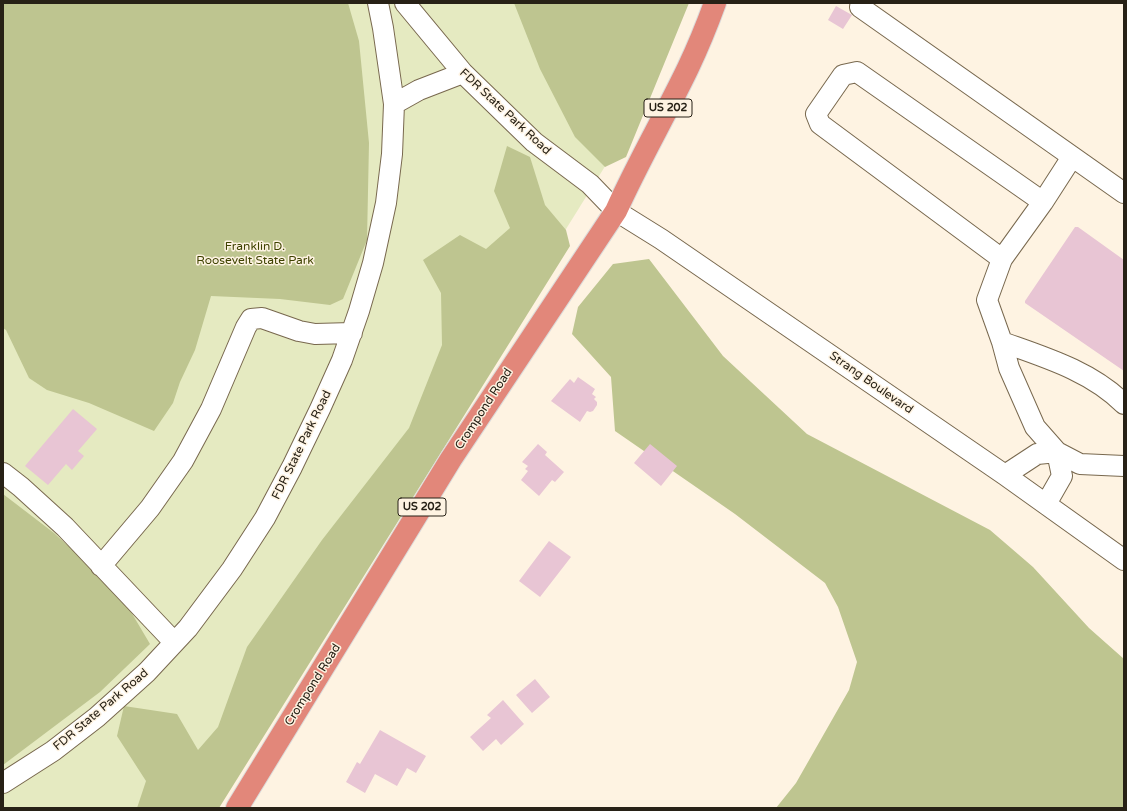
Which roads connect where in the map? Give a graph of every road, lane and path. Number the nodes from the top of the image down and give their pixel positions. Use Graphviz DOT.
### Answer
graph roads {
  1 [pos="378,3"];
  2 [pos="405,3"];
  3 [pos="715,3"];
  4 [pos="863,3"];
  5 [pos="463,73"];
  6 [pos="394,104"];
  7 [pos="1072,157"];
  8 [pos="1124,193"];
  9 [pos="1043,202"];
  10 [pos="616,211"];
  11 [pos="1002,259"];
  12 [pos="352,333"];
  13 [pos="1002,342"];
  14 [pos="1124,404"];
  15 [pos="1057,452"];
  16 [pos="1124,466"];
  17 [pos="3,473"];
  18 [pos="1005,475"];
  19 [pos="1046,504"];
  20 [pos="1124,560"];
  21 [pos="101,566"];
  22 [pos="174,642"];
  23 [pos="3,783"];
  24 [pos="237,808"];
  1 -- 6 [label="street, FDR State Park Road"];
  2 -- 5 [label="street, FDR State Park Road"];
  3 -- 10 [label="highway, Crompond Road / US 202"];
  4 -- 7 [label="street"];
  5 -- 6 [label="street"];
  5 -- 10 [label="street, FDR State Park Road"];
  6 -- 12 [label="street, FDR State Park Road"];
  7 -- 8 [label="street"];
  7 -- 9 [label="street"];
  9 -- 11 [label="street"];
  9 -- 11 [label="street"];
  10 -- 18 [label="street, Strang Boulevard"];
  10 -- 24 [label="highway, Crompond Road / US 202"];
  11 -- 13 [label="street"];
  12 -- 21 [label="street"];
  12 -- 22 [label="street, FDR State Park Road"];
  13 -- 14 [label="street"];
  13 -- 15 [label="street"];
  15 -- 16 [label="street"];
  15 -- 18 [label="street"];
  15 -- 19 [label="street"];
  17 -- 21 [label="street"];
  18 -- 19 [label="street, Strang Boulevard"];
  19 -- 20 [label="street, Strang Boulevard"];
  21 -- 22 [label="street"];
  22 -- 23 [label="street, FDR State Park Road"];
}
